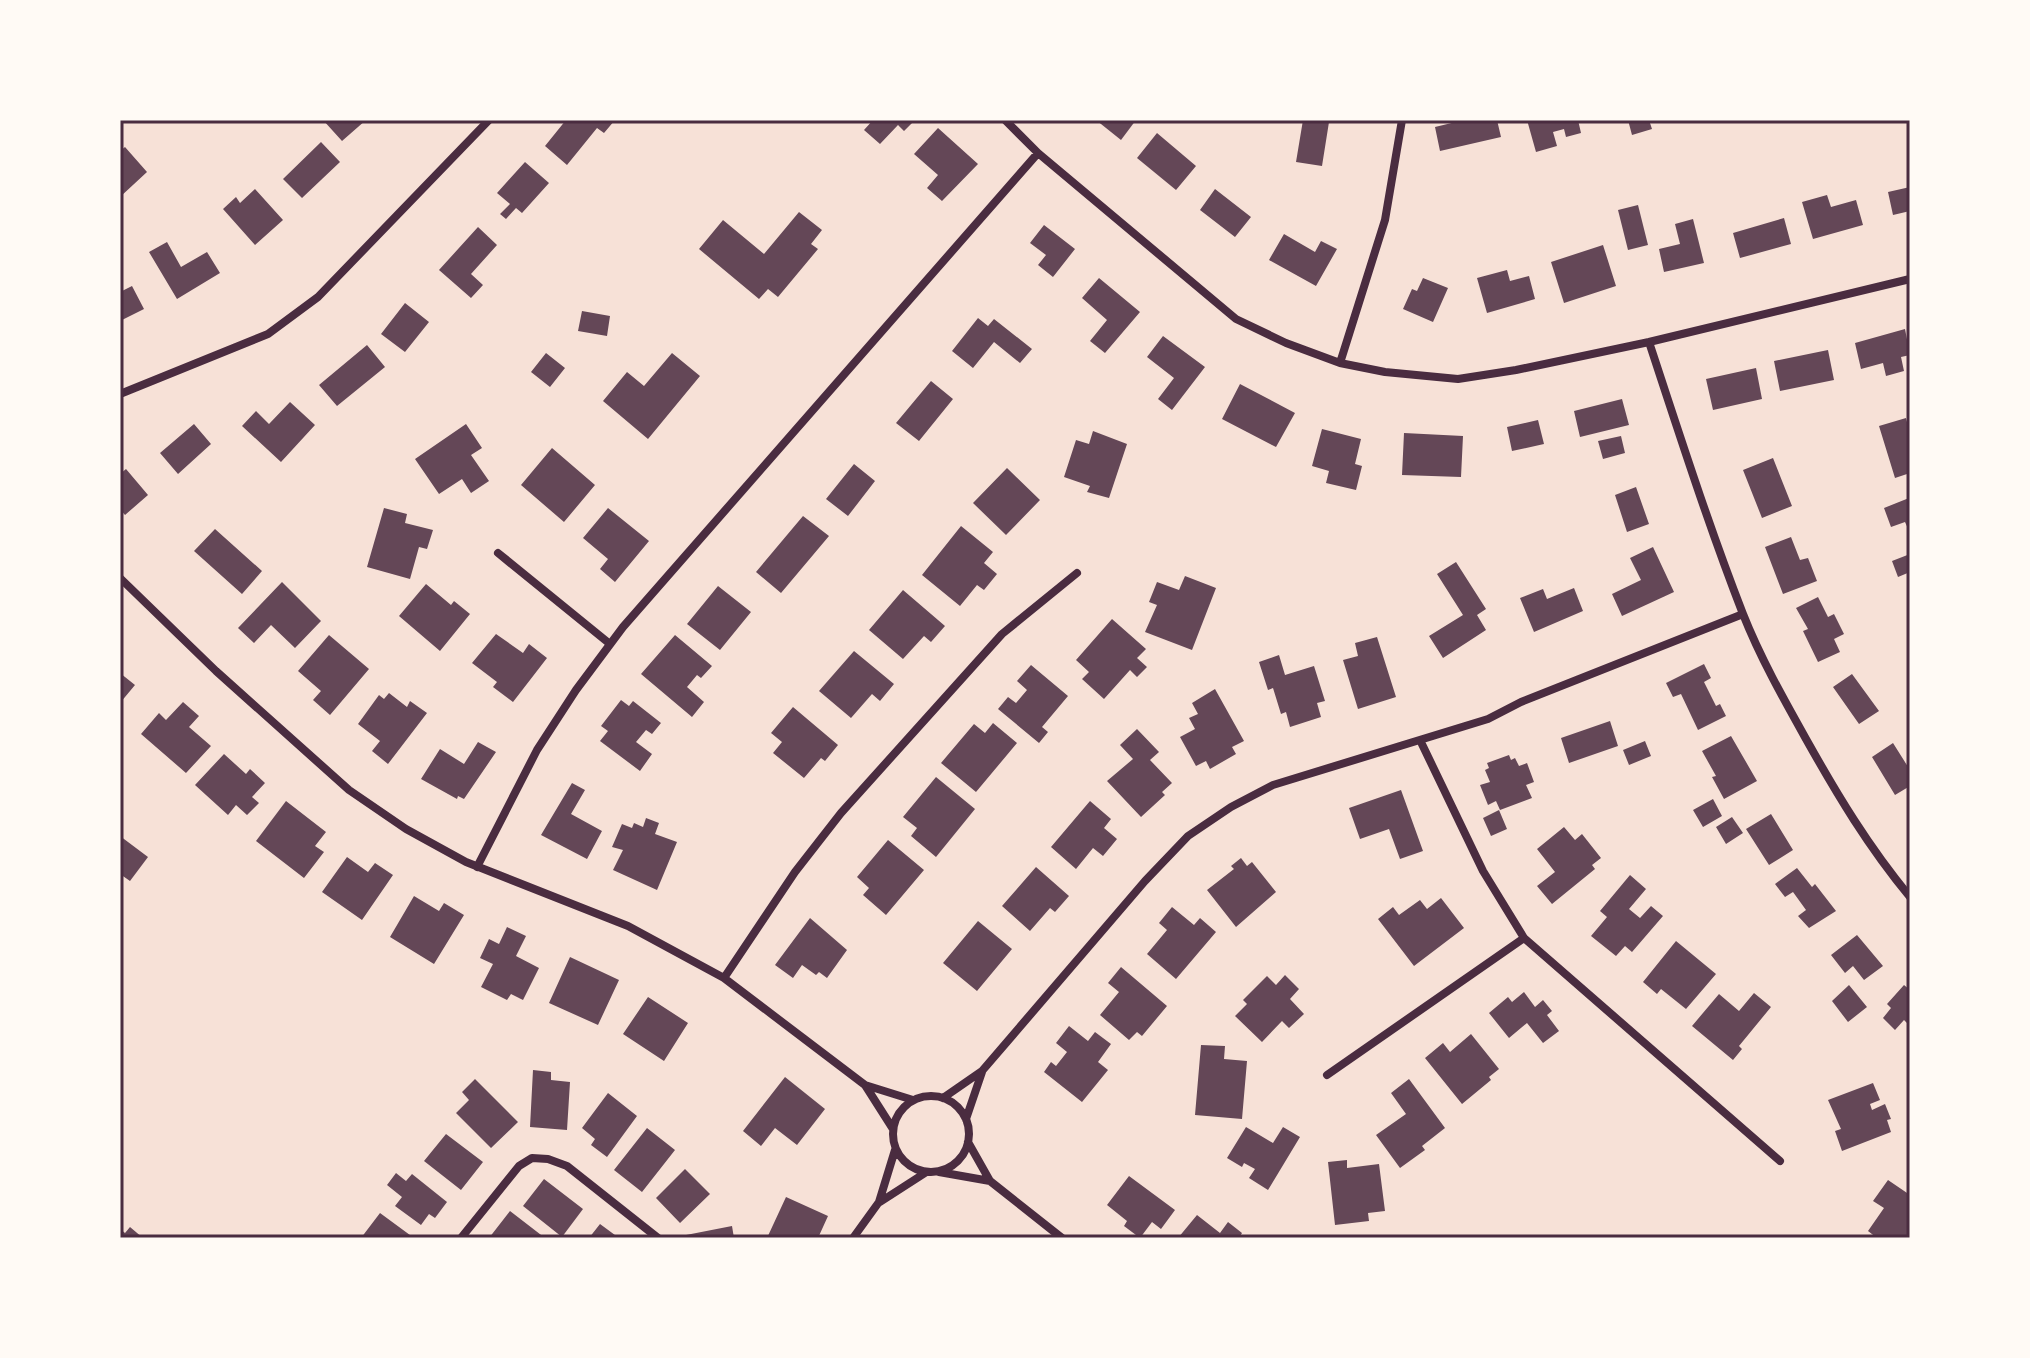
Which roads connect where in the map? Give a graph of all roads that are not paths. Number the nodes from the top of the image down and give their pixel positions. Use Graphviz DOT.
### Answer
graph roads {
  1 [pos="489,120"];
  2 [pos="1005,120"];
  3 [pos="1402,120"];
  4 [pos="1038,153"];
  5 [pos="1910,279"];
  6 [pos="1649,342"];
  7 [pos="1340,363"];
  8 [pos="120,394"];
  9 [pos="498,553"];
  10 [pos="1077,573"];
  11 [pos="120,578"];
  12 [pos="1743,614"];
  13 [pos="610,644"];
  14 [pos="1420,740"];
  15 [pos="477,867"];
  16 [pos="1910,897"];
  17 [pos="1524,938"];
  18 [pos="724,978"];
  19 [pos="982,1071"];
  20 [pos="1327,1075"];
  21 [pos="865,1085"];
  22 [pos="943,1098"];
  23 [pos="914,1100"];
  24 [pos="966,1119"];
  25 [pos="893,1129"];
  26 [pos="968,1142"];
  27 [pos="895,1150"];
  28 [pos="1780,1161"];
  29 [pos="938,1172"];
  30 [pos="925,1173"];
  31 [pos="990,1181"];
  32 [pos="879,1202"];
  33 [pos="461,1238"];
  34 [pos="658,1238"];
  35 [pos="853,1238"];
  36 [pos="1062,1238"];
  1 -- 8 [label="street"];
  2 -- 4 [label="street"];
  3 -- 7 [label="street"];
  4 -- 7 [label="street"];
  4 -- 13 [label="street"];
  5 -- 6 [label="street"];
  6 -- 7 [label="street"];
  6 -- 12 [label="street"];
  9 -- 13 [label="street"];
  10 -- 18 [label="street"];
  11 -- 15 [label="street"];
  12 -- 14 [label="street"];
  12 -- 16 [label="street"];
  13 -- 15 [label="street"];
  14 -- 17 [label="street"];
  14 -- 19 [label="street"];
  15 -- 18 [label="street"];
  17 -- 20 [label="street"];
  17 -- 28 [label="street"];
  18 -- 21 [label="street"];
  19 -- 22 [label="street"];
  19 -- 24 [label="street"];
  21 -- 23 [label="street"];
  21 -- 25 [label="street"];
  22 -- 23 [label="street"];
  22 -- 24 [label="street"];
  23 -- 25 [label="street"];
  24 -- 26 [label="street"];
  25 -- 27 [label="street"];
  26 -- 29 [label="street"];
  26 -- 31 [label="street"];
  27 -- 30 [label="street"];
  27 -- 32 [label="street"];
  29 -- 30 [label="street"];
  29 -- 31 [label="street"];
  30 -- 32 [label="street"];
  31 -- 36 [label="street"];
  32 -- 35 [label="street"];
  33 -- 34 [label="street"];
}
